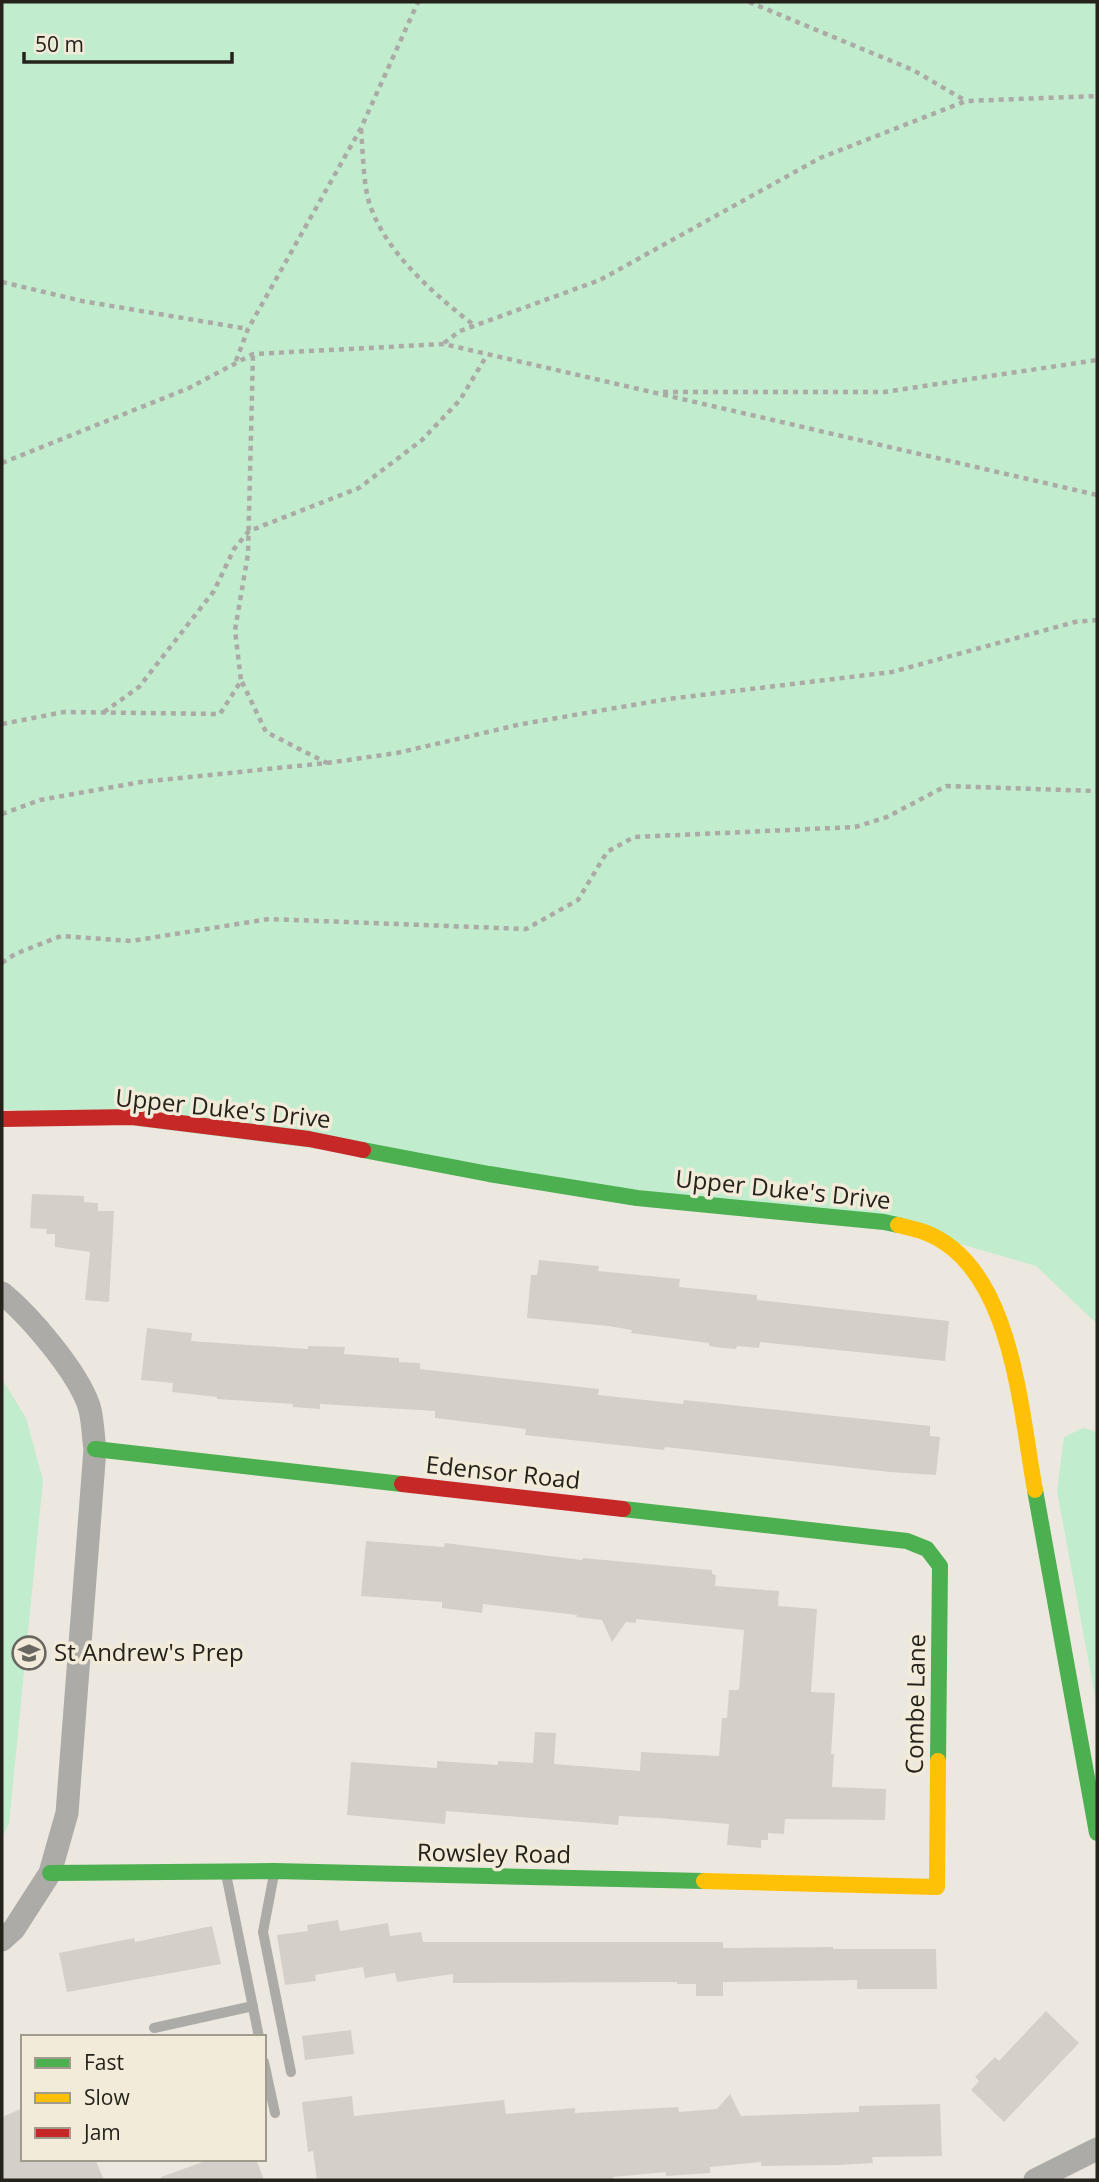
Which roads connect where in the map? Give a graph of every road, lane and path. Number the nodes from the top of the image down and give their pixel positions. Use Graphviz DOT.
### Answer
graph roads {
  1 [pos="418,2"];
  2 [pos="749,2"];
  3 [pos="1097,96"];
  4 [pos="965,101"];
  5 [pos="361,128"];
  6 [pos="2,282"];
  7 [pos="475,326"];
  8 [pos="248,329"];
  9 [pos="444,344"];
  10 [pos="253,354"];
  11 [pos="487,355"];
  12 [pos="1097,360"];
  13 [pos="236,361"];
  14 [pos="654,392"];
  15 [pos="2,463"];
  16 [pos="1097,495"];
  17 [pos="249,531"];
  18 [pos="1097,620"];
  19 [pos="241,681"];
  20 [pos="103,713"];
  21 [pos="2,724"];
  22 [pos="327,763"];
  23 [pos="1097,791"];
  24 [pos="2,814"];
  25 [pos="2,963"];
  26 [pos="2,1119"];
  27 [pos="2,1293"];
  28 [pos="95,1449"];
  29 [pos="907,1541"];
  30 [pos="1097,1833"];
  31 [pos="225,1871"];
  32 [pos="274,1871"];
  33 [pos="51,1873"];
  34 [pos="937,1887"];
  35 [pos="2,1940"];
  36 [pos="253,2006"];
  37 [pos="154,2028"];
  38 [pos="259,2035"];
  39 [pos="266,2071"];
  40 [pos="291,2072"];
  41 [pos="275,2113"];
  42 [pos="1097,2149"];
  43 [pos="1035,2180"];
  1 -- 5 [label="path"];
  2 -- 4 [label="path"];
  3 -- 4 [label="path"];
  4 -- 7 [label="path"];
  5 -- 7 [label="path"];
  5 -- 8 [label="path"];
  6 -- 8 [label="path"];
  7 -- 9 [label="path"];
  8 -- 13 [label="path"];
  9 -- 10 [label="path"];
  9 -- 11 [label="path"];
  10 -- 13 [label="path"];
  10 -- 17 [label="path"];
  11 -- 14 [label="path"];
  11 -- 17 [label="path"];
  12 -- 14 [label="path"];
  13 -- 15 [label="path"];
  14 -- 16 [label="path"];
  17 -- 19 [label="path"];
  17 -- 20 [label="path"];
  18 -- 22 [label="path"];
  19 -- 20 [label="path"];
  19 -- 22 [label="path"];
  20 -- 21 [label="path"];
  22 -- 24 [label="path"];
  23 -- 25 [label="path"];
  26 -- 30 [label="street, Upper Duke's Drive"];
  27 -- 28 [label="street"];
  28 -- 29 [label="street, Edensor Road"];
  28 -- 33 [label="street"];
  29 -- 34 [label="street, Combe Lane"];
  31 -- 32 [label="street, Rowsley Road"];
  31 -- 33 [label="street, Rowsley Road"];
  31 -- 36 [label="lane"];
  32 -- 34 [label="street, Rowsley Road"];
  32 -- 40 [label="lane"];
  33 -- 35 [label="street"];
  36 -- 37 [label="lane"];
  36 -- 38 [label="lane"];
  39 -- 41 [label="lane"];
  42 -- 43 [label="street"];
}
